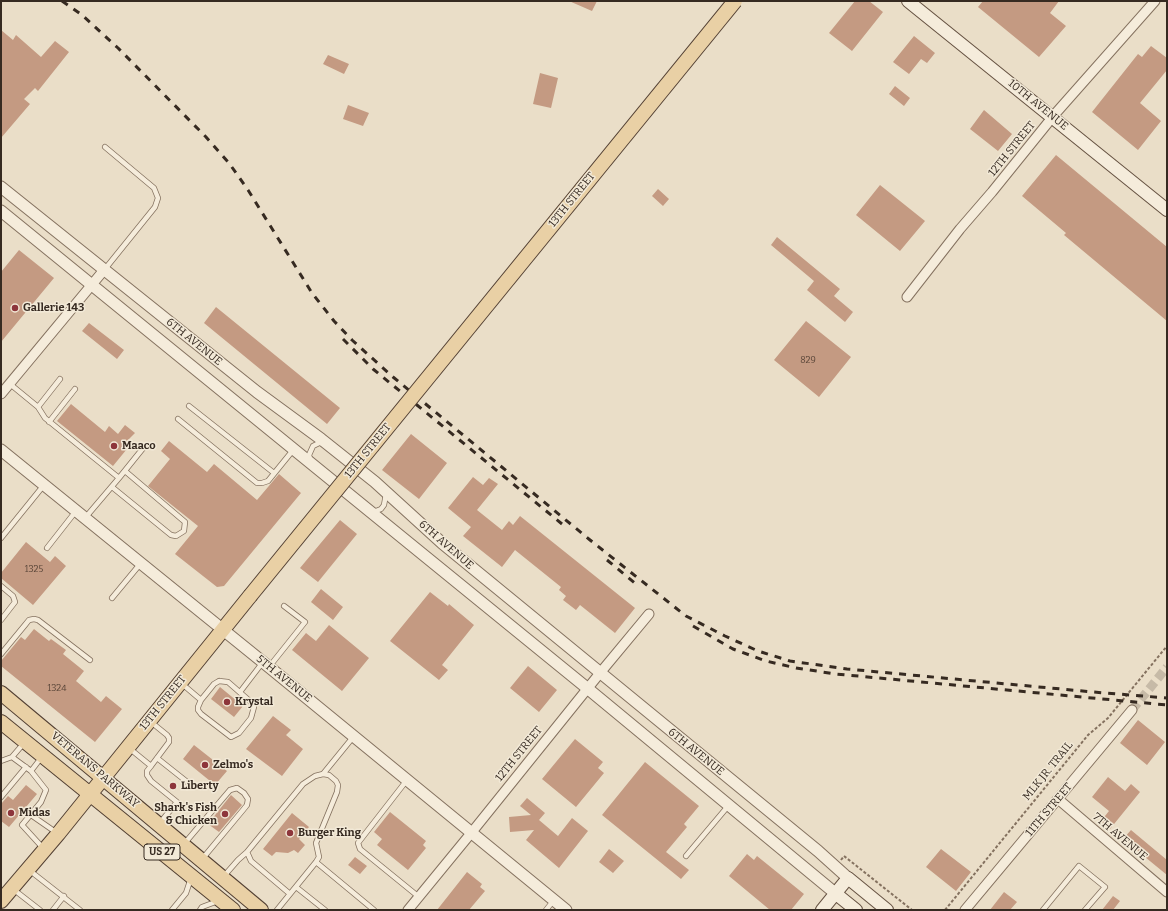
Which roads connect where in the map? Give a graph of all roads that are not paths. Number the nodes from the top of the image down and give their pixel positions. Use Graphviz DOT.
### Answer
graph roads {
  1 [pos="735,1"];
  2 [pos="908,1"];
  3 [pos="1155,1"];
  4 [pos="1053,117"];
  5 [pos="104,147"];
  6 [pos="1,187"];
  7 [pos="1167,210"];
  8 [pos="1,211"];
  9 [pos="104,270"];
  10 [pos="92,284"];
  11 [pos="907,297"];
  12 [pos="60,378"];
  13 [pos="10,384"];
  14 [pos="74,390"];
  15 [pos="1,394"];
  16 [pos="189,406"];
  17 [pos="38,407"];
  18 [pos="178,420"];
  19 [pos="49,422"];
  20 [pos="326,443"];
  21 [pos="144,447"];
  22 [pos="294,449"];
  23 [pos="1,450"];
  24 [pos="311,463"];
  25 [pos="125,471"];
  26 [pos="274,473"];
  27 [pos="119,478"];
  28 [pos="44,485"];
  29 [pos="112,487"];
  30 [pos="386,492"];
  31 [pos="369,510"];
  32 [pos="80,514"];
  33 [pos="1,538"];
  34 [pos="47,548"];
  35 [pos="141,563"];
  36 [pos="1,586"];
  37 [pos="112,598"];
  38 [pos="284,606"];
  39 [pos="649,614"];
  40 [pos="1,620"];
  41 [pos="223,629"];
  42 [pos="1,654"];
  43 [pos="90,660"];
  44 [pos="266,664"];
  45 [pos="600,673"];
  46 [pos="180,682"];
  47 [pos="587,688"];
  48 [pos="240,692"];
  49 [pos="1,693"];
  50 [pos="201,700"];
  51 [pos="1132,710"];
  52 [pos="149,720"];
  53 [pos="1,722"];
  54 [pos="354,736"];
  55 [pos="26,741"];
  56 [pos="128,747"];
  57 [pos="43,755"];
  58 [pos="12,757"];
  59 [pos="157,758"];
  60 [pos="1,761"];
  61 [pos="151,766"];
  62 [pos="26,767"];
  63 [pos="31,771"];
  64 [pos="323,774"];
  65 [pos="103,777"];
  66 [pos="408,780"];
  67 [pos="191,785"];
  68 [pos="90,793"];
  69 [pos="1,797"];
  70 [pos="1058,799"];
  71 [pos="729,805"];
  72 [pos="31,815"];
  73 [pos="159,824"];
  74 [pos="472,832"];
  75 [pos="58,834"];
  76 [pos="184,844"];
  77 [pos="44,849"];
  78 [pos="247,852"];
  79 [pos="686,856"];
  80 [pos="202,860"];
  81 [pos="316,862"];
  82 [pos="28,868"];
  83 [pos="191,876"];
  84 [pos="223,878"];
  85 [pos="848,878"];
  86 [pos="296,887"];
  87 [pos="12,888"];
  88 [pos="1167,892"];
  89 [pos="836,893"];
  90 [pos="290,894"];
  91 [pos="64,896"];
  92 [pos="419,897"];
  93 [pos="221,900"];
  94 [pos="554,900"];
  95 [pos="1,902"];
  96 [pos="367,908"];
  97 [pos="40,910"];
  98 [pos="53,910"];
  99 [pos="80,910"];
  100 [pos="172,910"];
  101 [pos="200,910"];
  102 [pos="233,910"];
  103 [pos="261,910"];
  104 [pos="277,910"];
  105 [pos="325,910"];
  106 [pos="374,910"];
  107 [pos="408,910"];
  108 [pos="546,910"];
  109 [pos="566,910"];
  110 [pos="822,910"];
  111 [pos="856,910"];
  112 [pos="887,910"];
  113 [pos="965,910"];
  114 [pos="1043,910"];
  115 [pos="1085,910"];
  1 -- 41 [label="main road, 13TH STREET, bridge"];
  2 -- 4 [label="main road, 10TH AVENUE"];
  3 -- 4 [label="street, 12TH STREET"];
  4 -- 7 [label="main road, 10TH AVENUE"];
  4 -- 11 [label="street, 12TH STREET"];
  5 -- 9 [label="lane"];
  6 -- 9 [label="street, 6TH AVENUE"];
  8 -- 10 [label="street, 6TH AVENUE"];
  9 -- 10 [label="street"];
  9 -- 20 [label="street, 6TH AVENUE"];
  10 -- 13 [label="street"];
  10 -- 22 [label="street, 6TH AVENUE"];
  12 -- 17 [label="lane"];
  13 -- 15 [label="street"];
  13 -- 17 [label="lane"];
  14 -- 19 [label="lane"];
  16 -- 26 [label="lane"];
  17 -- 19 [label="lane"];
  18 -- 26 [label="lane"];
  19 -- 27 [label="lane"];
  20 -- 24 [label="lane"];
  20 -- 30 [label="street, 6TH AVENUE"];
  21 -- 25 [label="lane"];
  22 -- 24 [label="street, 6TH AVENUE"];
  22 -- 26 [label="lane"];
  23 -- 28 [label="street, 5TH AVENUE"];
  24 -- 31 [label="street, 6TH AVENUE"];
  25 -- 27 [label="lane"];
  25 -- 29 [label="lane"];
  27 -- 29 [label="lane"];
  28 -- 32 [label="street, 5TH AVENUE"];
  28 -- 33 [label="lane"];
  29 -- 32 [label="lane"];
  30 -- 31 [label="lane"];
  30 -- 45 [label="street, 6TH AVENUE"];
  31 -- 47 [label="street, 6TH AVENUE"];
  32 -- 34 [label="lane"];
  32 -- 35 [label="street, 5TH AVENUE"];
  35 -- 37 [label="lane"];
  35 -- 41 [label="street, 5TH AVENUE"];
  36 -- 40 [label="lane"];
  38 -- 44 [label="lane"];
  39 -- 45 [label="street, 12TH STREET"];
  41 -- 44 [label="street, 5TH AVENUE"];
  41 -- 46 [label="main road, 13TH STREET"];
  42 -- 43 [label="lane"];
  44 -- 48 [label="lane"];
  44 -- 54 [label="street, 5TH AVENUE"];
  45 -- 47 [label="street, 12TH STREET"];
  45 -- 85 [label="street, 6TH AVENUE"];
  46 -- 50 [label="lane"];
  46 -- 52 [label="main road, 13TH STREET"];
  47 -- 71 [label="street, 6TH AVENUE"];
  47 -- 74 [label="street, 12TH STREET"];
  48 -- 50 [label="lane"];
  48 -- 50 [label="lane"];
  49 -- 65 [label="main road, VETERANS PARKWAY / US 27"];
  51 -- 70 [label="street, 11TH STREET"];
  52 -- 56 [label="main road, 13TH STREET"];
  52 -- 59 [label="lane"];
  53 -- 55 [label="main road, VETERANS PARKWAY / US 27"];
  54 -- 64 [label="lane"];
  54 -- 66 [label="street, 5TH AVENUE"];
  55 -- 57 [label="main road, VETERANS PARKWAY / US 27"];
  55 -- 58 [label="lane"];
  56 -- 61 [label="lane"];
  56 -- 65 [label="main road, 13TH STREET"];
  57 -- 63 [label="lane"];
  57 -- 68 [label="main road, VETERANS PARKWAY / US 27"];
  58 -- 60 [label="lane"];
  58 -- 62 [label="lane"];
  59 -- 61 [label="lane"];
  59 -- 67 [label="lane"];
  61 -- 73 [label="lane"];
  62 -- 63 [label="lane"];
  62 -- 69 [label="lane"];
  63 -- 72 [label="lane"];
  64 -- 78 [label="lane"];
  64 -- 81 [label="lane"];
  65 -- 68 [label="main road, 13TH STREET"];
  65 -- 73 [label="main road, VETERANS PARKWAY / US 27"];
  66 -- 74 [label="street, 5TH AVENUE"];
  66 -- 92 [label="lane"];
  68 -- 75 [label="main road, 13TH STREET"];
  68 -- 83 [label="main road, VETERANS PARKWAY / US 27"];
  70 -- 88 [label="street, 7TH AVENUE"];
  70 -- 113 [label="street, 11TH STREET"];
  71 -- 79 [label="lane"];
  71 -- 89 [label="street, 6TH AVENUE"];
  72 -- 75 [label="lane"];
  72 -- 77 [label="lane"];
  73 -- 76 [label="main road, VETERANS PARKWAY / US 27"];
  74 -- 92 [label="street, 12TH STREET"];
  74 -- 94 [label="street, 5TH AVENUE"];
  75 -- 77 [label="main road, 13TH STREET"];
  76 -- 80 [label="main road, VETERANS PARKWAY / US 27"];
  76 -- 80 [label="lane"];
  77 -- 82 [label="main road, 13TH STREET"];
  78 -- 84 [label="lane"];
  78 -- 90 [label="lane"];
  80 -- 84 [label="main road, VETERANS PARKWAY / US 27"];
  81 -- 86 [label="lane"];
  81 -- 96 [label="lane"];
  82 -- 87 [label="main road, 13TH STREET"];
  82 -- 91 [label="lane"];
  83 -- 93 [label="main road, VETERANS PARKWAY / US 27"];
  83 -- 100 [label="lane"];
  84 -- 103 [label="main road, VETERANS PARKWAY / US 27"];
  85 -- 89 [label="main road"];
  85 -- 112 [label="main road, 6TH AVENUE"];
  86 -- 90 [label="lane"];
  86 -- 105 [label="lane"];
  87 -- 95 [label="main road, 13TH STREET"];
  87 -- 97 [label="lane"];
  89 -- 110 [label="main road"];
  89 -- 111 [label="main road, 6TH AVENUE"];
  90 -- 104 [label="lane"];
  91 -- 98 [label="lane"];
  91 -- 99 [label="lane"];
  92 -- 107 [label="street, 12TH STREET"];
  93 -- 101 [label="lane"];
  93 -- 102 [label="main road, VETERANS PARKWAY / US 27"];
  94 -- 108 [label="lane"];
  94 -- 109 [label="street, 5TH AVENUE"];
  96 -- 106 [label="lane"];
  114 -- 115 [label="lane"];
}
